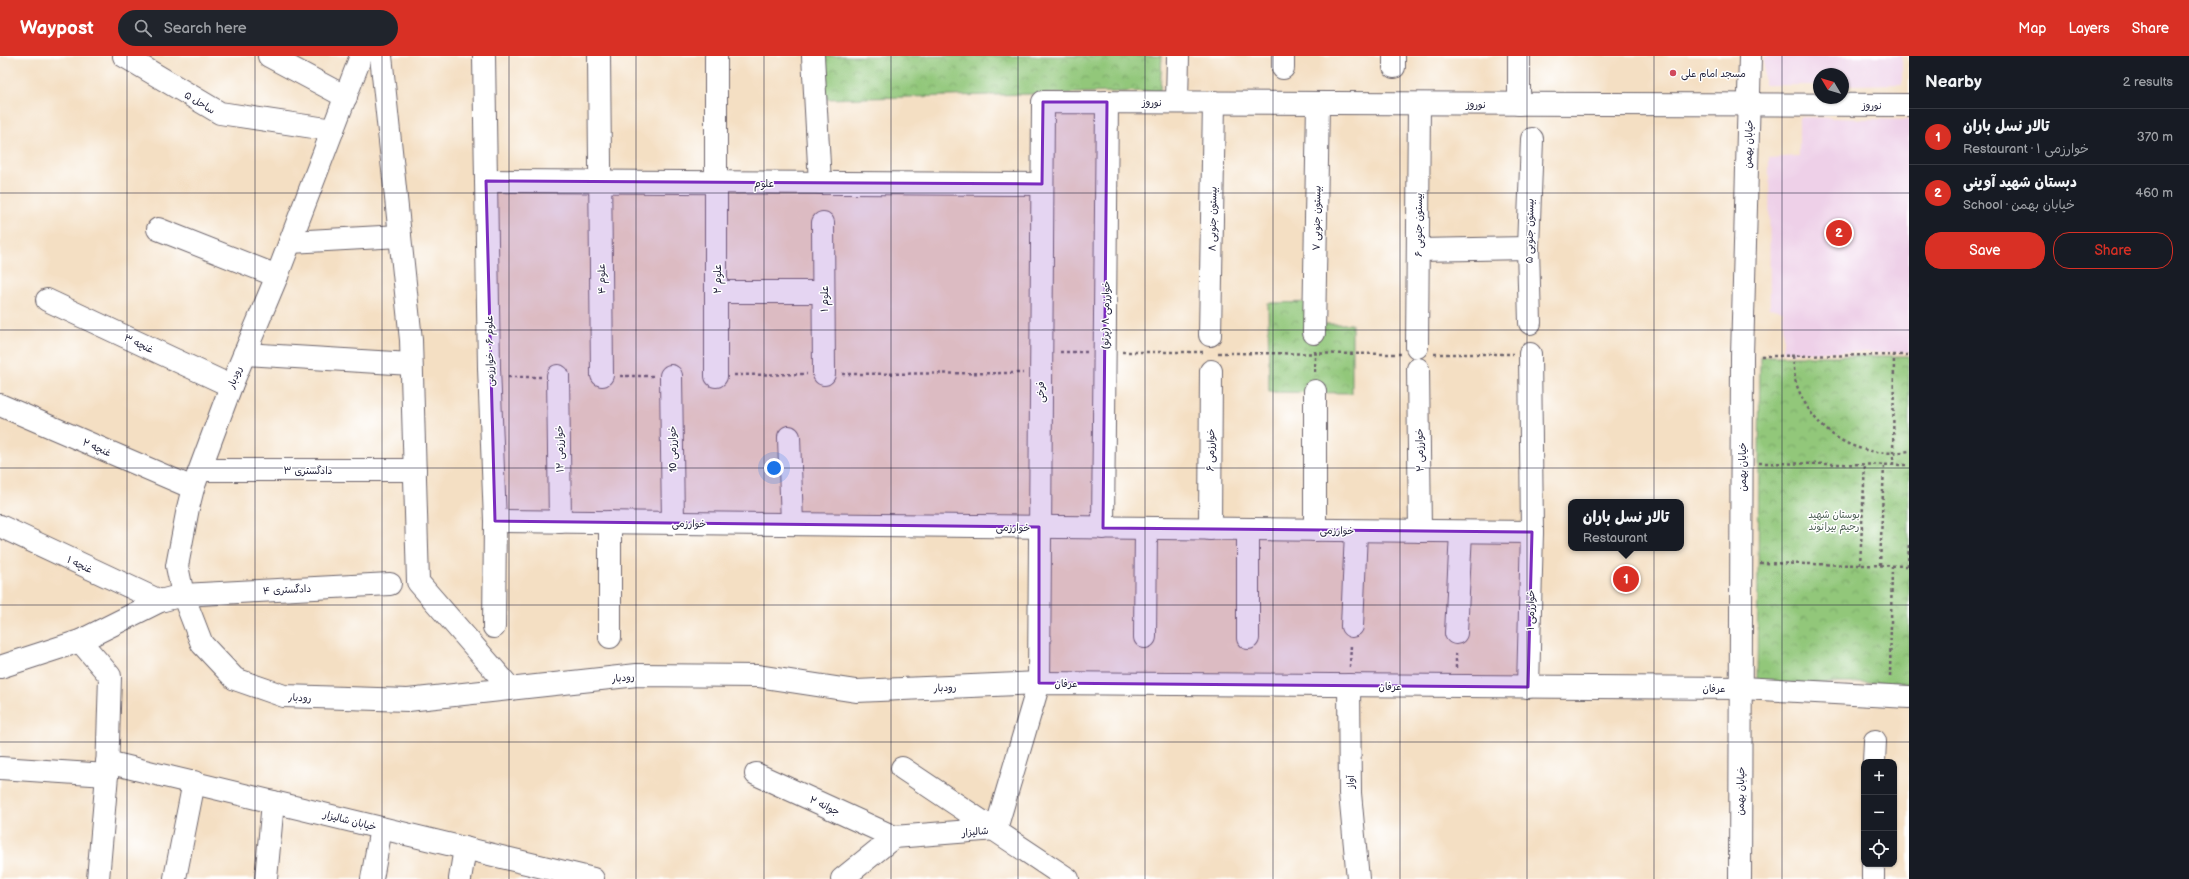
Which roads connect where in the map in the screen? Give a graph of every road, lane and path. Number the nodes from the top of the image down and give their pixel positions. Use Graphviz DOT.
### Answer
graph roads {
  1 [pos="124,56"];
  2 [pos="269,56"];
  3 [pos="361,56"];
  4 [pos="381,56"];
  5 [pos="484,56"];
  6 [pos="599,56"];
  7 [pos="716,56"];
  8 [pos="813,56"];
  9 [pos="1178,56"];
  10 [pos="1519,56"];
  11 [pos="1750,56"];
  12 [pos="346,97"];
  13 [pos="1043,102"];
  14 [pos="1107,102"];
  15 [pos="1177,102"];
  16 [pos="1214,102"];
  17 [pos="1318,103"];
  18 [pos="1419,104"];
  19 [pos="1519,104"];
  20 [pos="1750,105"];
  21 [pos="1909,105"];
  22 [pos="333,130"];
  23 [pos="1532,139"];
  24 [pos="486,181"];
  25 [pos="599,182"];
  26 [pos="717,182"];
  27 [pos="820,183"];
  28 [pos="1042,184"];
  29 [pos="824,223"];
  30 [pos="158,229"];
  31 [pos="400,236"];
  32 [pos="290,242"];
  33 [pos="1528,248"];
  34 [pos="1418,250"];
  35 [pos="277,276"];
  36 [pos="716,292"];
  37 [pos="823,292"];
  38 [pos="47,300"];
  39 [pos="1530,323"];
  40 [pos="1210,335"];
  41 [pos="1314,343"];
  42 [pos="1104,352"];
  43 [pos="244,354"];
  44 [pos="1530,354"];
  45 [pos="1894,355"];
  46 [pos="1909,355"];
  47 [pos="1416,356"];
  48 [pos="1742,356"];
  49 [pos="1793,356"];
  50 [pos="1041,363"];
  51 [pos="412,364"];
  52 [pos="1211,371"];
  53 [pos="824,374"];
  54 [pos="558,376"];
  55 [pos="602,376"];
  56 [pos="671,376"];
  57 [pos="716,376"];
  58 [pos="489,377"];
  59 [pos="231,386"];
  60 [pos="1315,391"];
  61 [pos="0,405"];
  62 [pos="789,437"];
  63 [pos="1909,451"];
  64 [pos="1893,454"];
  65 [pos="1742,463"];
  66 [pos="1865,464"];
  67 [pos="1892,464"];
  68 [pos="1884,465"];
  69 [pos="1909,465"];
  70 [pos="415,470"];
  71 [pos="197,479"];
  72 [pos="494,521"];
  73 [pos="560,522"];
  74 [pos="610,522"];
  75 [pos="672,523"];
  76 [pos="792,524"];
  77 [pos="0,526"];
  78 [pos="1039,527"];
  79 [pos="1103,528"];
  80 [pos="1146,528"];
  81 [pos="1210,529"];
  82 [pos="1248,529"];
  83 [pos="1315,530"];
  84 [pos="1356,530"];
  85 [pos="1420,531"];
  86 [pos="1461,532"];
  87 [pos="1532,532"];
  88 [pos="1909,543"];
  89 [pos="1742,563"];
  90 [pos="1860,565"];
  91 [pos="1880,565"];
  92 [pos="1892,566"];
  93 [pos="1909,566"];
  94 [pos="390,584"];
  95 [pos="183,595"];
  96 [pos="160,601"];
  97 [pos="1352,626"];
  98 [pos="494,627"];
  99 [pos="1456,633"];
  100 [pos="610,637"];
  101 [pos="1145,637"];
  102 [pos="1248,638"];
  103 [pos="80,641"];
  104 [pos="0,667"];
  105 [pos="1039,683"];
  106 [pos="1349,686"];
  107 [pos="1456,686"];
  108 [pos="1528,687"];
  109 [pos="1741,688"];
  110 [pos="511,689"];
  111 [pos="1900,697"];
  112 [pos="0,768"];
  113 [pos="107,768"];
  114 [pos="902,768"];
  115 [pos="756,774"];
  116 [pos="194,782"];
  117 [pos="273,802"];
  118 [pos="381,828"];
  119 [pos="996,829"];
  120 [pos="894,837"];
  121 [pos="465,848"];
  122 [pos="1873,867"];
  123 [pos="175,878"];
  124 [pos="98,879"];
  125 [pos="266,879"];
  126 [pos="372,879"];
  127 [pos="460,879"];
  128 [pos="593,879"];
  129 [pos="843,879"];
  130 [pos="1068,879"];
  131 [pos="1358,879"];
  132 [pos="1740,879"];
  133 [pos="1873,879"];
  1 -- 22 [label="street, ساحل ۵"];
  2 -- 12 [label="street"];
  3 -- 12 [label="street, رودبار"];
  4 -- 31 [label="street"];
  5 -- 24 [label="street, علوم ۶ - خوارزمی"];
  6 -- 25 [label="street, علوم ۴"];
  7 -- 26 [label="street, علوم ۲"];
  8 -- 27 [label="street"];
  9 -- 15 [label="street"];
  10 -- 19 [label="street"];
  11 -- 20 [label="street, خیابان بهمن"];
  12 -- 22 [label="street, رودبار"];
  13 -- 14 [label="street, نوروز"];
  13 -- 28 [label="street, فرخی"];
  14 -- 15 [label="street, نوروز"];
  14 -- 42 [label="street, خوارزمی ۸ (پرتو)"];
  15 -- 16 [label="street, نوروز"];
  16 -- 17 [label="street, نوروز"];
  16 -- 40 [label="street, بیستون جنوبی ۸"];
  17 -- 18 [label="street, نوروز"];
  17 -- 41 [label="street, بیستون جنوبی ۷"];
  18 -- 19 [label="street, نوروز"];
  18 -- 34 [label="street, بیستون جنوبی ۶"];
  19 -- 20 [label="street, نوروز"];
  20 -- 21 [label="street, نوروز"];
  20 -- 48 [label="street, خیابان بهمن"];
  22 -- 32 [label="street, رودبار"];
  23 -- 33 [label="street, بیستون جنوبی ۵"];
  24 -- 25 [label="street, علوم"];
  24 -- 58 [label="street, علوم ۶ - خوارزمی"];
  25 -- 26 [label="street, علوم"];
  25 -- 55 [label="street, علوم ۴"];
  26 -- 27 [label="street, علوم"];
  26 -- 36 [label="street, علوم ۲"];
  27 -- 28 [label="street, علوم"];
  28 -- 50 [label="street, فرخی"];
  29 -- 37 [label="street, علوم ۱"];
  30 -- 35 [label="street"];
  31 -- 32 [label="street"];
  31 -- 51 [label="street"];
  32 -- 35 [label="street, رودبار"];
  33 -- 34 [label="street"];
  33 -- 39 [label="street, بیستون جنوبی ۵"];
  34 -- 47 [label="street, بیستون جنوبی ۶"];
  35 -- 43 [label="street, رودبار"];
  36 -- 37 [label="street"];
  36 -- 57 [label="street, علوم ۲"];
  37 -- 53 [label="street, علوم ۱"];
  38 -- 59 [label="street, غنچه ۳"];
  41 -- 42 [label="path"];
  41 -- 47 [label="path"];
  41 -- 60 [label="path"];
  42 -- 50 [label="path"];
  42 -- 79 [label="street, خوارزمی ۸ (پرتو)"];
  43 -- 51 [label="street"];
  43 -- 59 [label="street, رودبار"];
  44 -- 47 [label="path"];
  44 -- 87 [label="street, خوارزمی ۱"];
  45 -- 46 [label="path"];
  45 -- 49 [label="path"];
  45 -- 64 [label="path"];
  47 -- 85 [label="street, خوارزمی ۲"];
  48 -- 49 [label="path"];
  48 -- 65 [label="street, خیابان بهمن"];
  49 -- 64 [label="path"];
  50 -- 53 [label="path"];
  50 -- 78 [label="street, فرخی"];
  51 -- 70 [label="street"];
  52 -- 81 [label="street, خوارزمی ۶"];
  53 -- 57 [label="path"];
  54 -- 58 [label="path"];
  54 -- 73 [label="street, خوارزمی ۱۲"];
  55 -- 56 [label="path"];
  56 -- 75 [label="street, خوارزمی 10"];
  58 -- 72 [label="street, علوم ۶ - خوارزمی"];
  59 -- 71 [label="street, رودبار"];
  60 -- 83 [label="street"];
  61 -- 71 [label="street, غنچه ۲"];
  62 -- 76 [label="street"];
  63 -- 64 [label="path"];
  64 -- 67 [label="path"];
  65 -- 66 [label="path"];
  65 -- 89 [label="street, خیابان بهمن"];
  66 -- 68 [label="path"];
  66 -- 90 [label="path"];
  67 -- 68 [label="path"];
  67 -- 69 [label="path"];
  68 -- 91 [label="path"];
  70 -- 71 [label="street, دادگستری ۳"];
  70 -- 110 [label="street"];
  71 -- 95 [label="street, رودبار"];
  72 -- 73 [label="street, خوارزمی"];
  72 -- 98 [label="street, علوم ۶ - خوارزمی"];
  73 -- 74 [label="street, خوارزمی"];
  74 -- 75 [label="street, خوارزمی"];
  74 -- 100 [label="street"];
  75 -- 76 [label="street, خوارزمی"];
  76 -- 78 [label="street, خوارزمی"];
  77 -- 96 [label="street, غنچه ۱"];
  78 -- 79 [label="street, خوارزمی"];
  78 -- 105 [label="street, فرخی"];
  79 -- 80 [label="street, خوارزمی"];
  80 -- 81 [label="street, خوارزمی"];
  80 -- 101 [label="street"];
  81 -- 82 [label="street, خوارزمی"];
  82 -- 83 [label="street, خوارزمی"];
  82 -- 102 [label="street"];
  83 -- 84 [label="street, خوارزمی"];
  84 -- 85 [label="street, خوارزمی"];
  84 -- 97 [label="street"];
  85 -- 86 [label="street, خوارزمی"];
  86 -- 87 [label="street, خوارزمی"];
  86 -- 99 [label="street"];
  87 -- 108 [label="street, خوارزمی ۱"];
  88 -- 93 [label="path"];
  89 -- 90 [label="path"];
  89 -- 109 [label="street, خیابان بهمن"];
  90 -- 91 [label="path"];
  91 -- 92 [label="path"];
  92 -- 93 [label="path"];
  92 -- 111 [label="path"];
  94 -- 95 [label="street, دادگستری ۴"];
  95 -- 96 [label="street, دادگستری ۴"];
  95 -- 110 [label="street, رودبار"];
  96 -- 103 [label="street, دادگستری ۴"];
  97 -- 106 [label="path"];
  99 -- 107 [label="path"];
  103 -- 104 [label="street, دادگستری ۴"];
  103 -- 113 [label="street"];
  105 -- 106 [label="street, عرفان"];
  105 -- 110 [label="street, رودبار"];
  105 -- 119 [label="street, شالیزار"];
  106 -- 107 [label="street, عرفان"];
  106 -- 131 [label="street, آواز"];
  107 -- 108 [label="street, عرفان"];
  108 -- 109 [label="street, عرفان"];
  109 -- 111 [label="street, عرفان"];
  109 -- 132 [label="street, خیابان بهمن"];
  112 -- 113 [label="street, خیابان شالیزار"];
  113 -- 116 [label="street, خیابان شالیزار"];
  113 -- 124 [label="street"];
  114 -- 119 [label="street"];
  115 -- 120 [label="street, جوانه ۲"];
  116 -- 117 [label="street, خیابان شالیزار"];
  116 -- 123 [label="street"];
  117 -- 118 [label="street, خیابان شالیزار"];
  117 -- 125 [label="street"];
  118 -- 121 [label="street, خیابان شالیزار"];
  118 -- 126 [label="street"];
  119 -- 120 [label="street, شالیزار"];
  119 -- 130 [label="street"];
  120 -- 129 [label="street"];
  121 -- 127 [label="street"];
  121 -- 128 [label="street, خیابان شالیزار"];
  122 -- 133 [label="street"];
}
